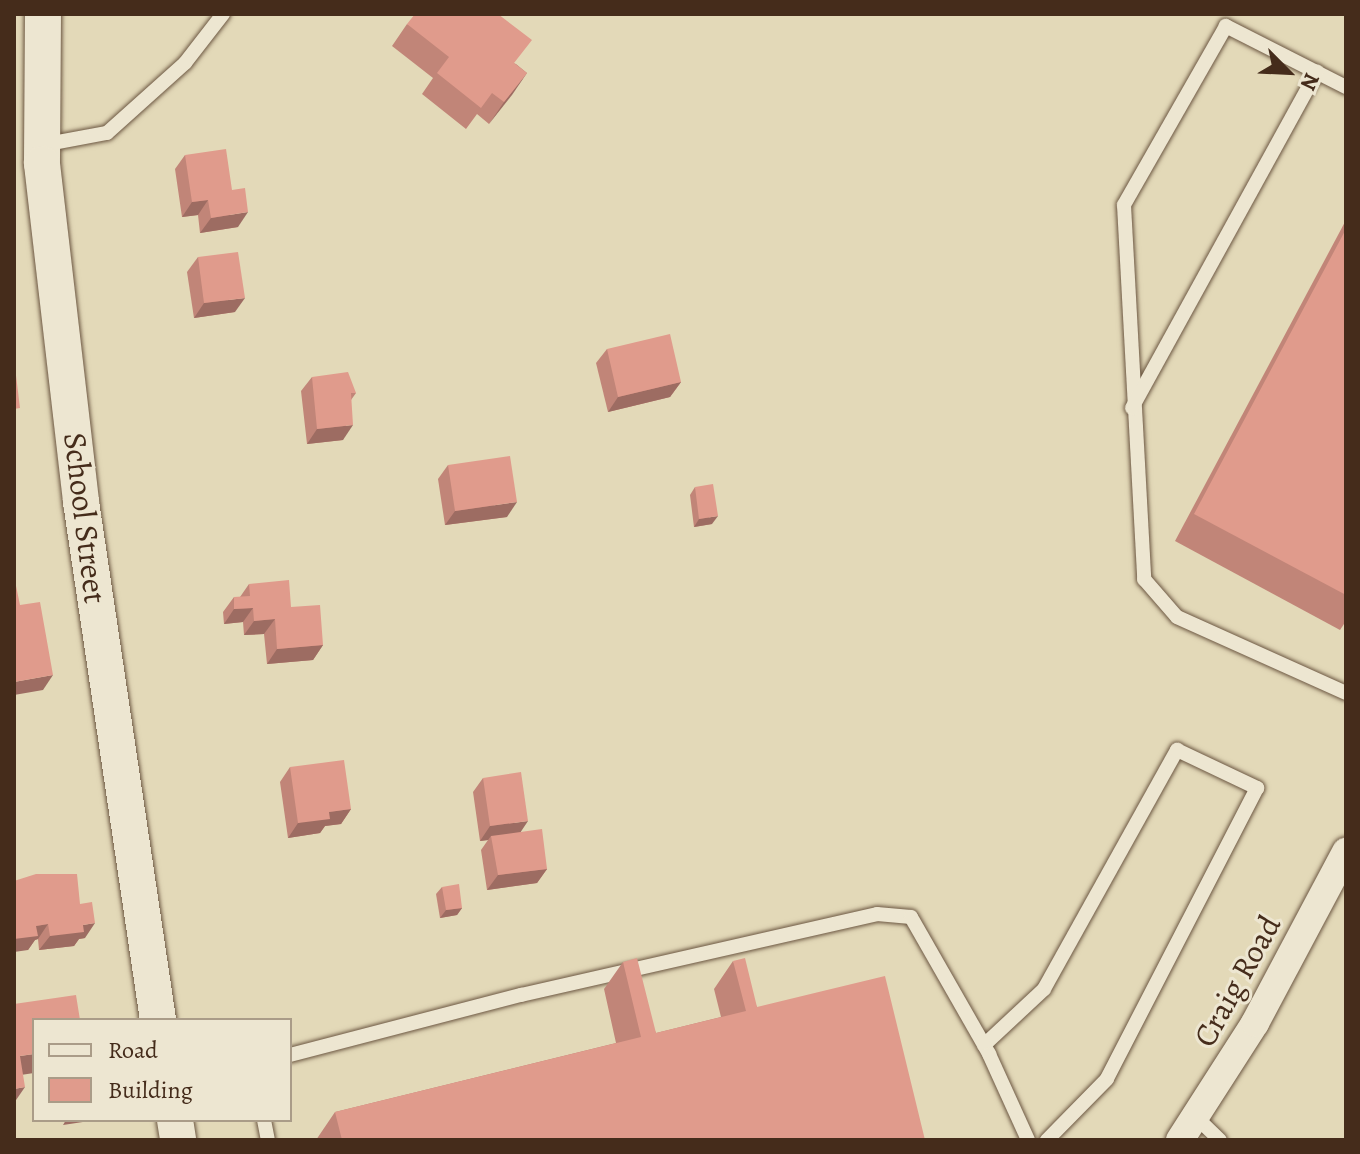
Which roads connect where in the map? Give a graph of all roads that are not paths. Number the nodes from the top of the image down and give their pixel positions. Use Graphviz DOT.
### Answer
graph roads {
  1 [pos="43,14"];
  2 [pos="223,14"];
  3 [pos="1317,72"];
  4 [pos="1346,87"];
  5 [pos="41,145"];
  6 [pos="1132,408"];
  7 [pos="1346,693"];
  8 [pos="1346,852"];
  9 [pos="158,1018"];
  10 [pos="984,1045"];
  11 [pos="292,1054"];
  12 [pos="1197,1118"];
  13 [pos="1028,1140"];
  14 [pos="1047,1140"];
  15 [pos="1180,1140"];
  16 [pos="1220,1140"];
  1 -- 5 [label="street, School Street"];
  2 -- 5 [label="lane"];
  3 -- 4 [label="lane"];
  3 -- 6 [label="lane"];
  3 -- 6 [label="lane"];
  5 -- 9 [label="street, School Street"];
  6 -- 7 [label="lane"];
  8 -- 12 [label="street, Craig Road"];
  10 -- 11 [label="lane"];
  10 -- 13 [label="lane"];
  10 -- 14 [label="lane"];
  12 -- 15 [label="street, Craig Road"];
  12 -- 16 [label="lane"];
}
